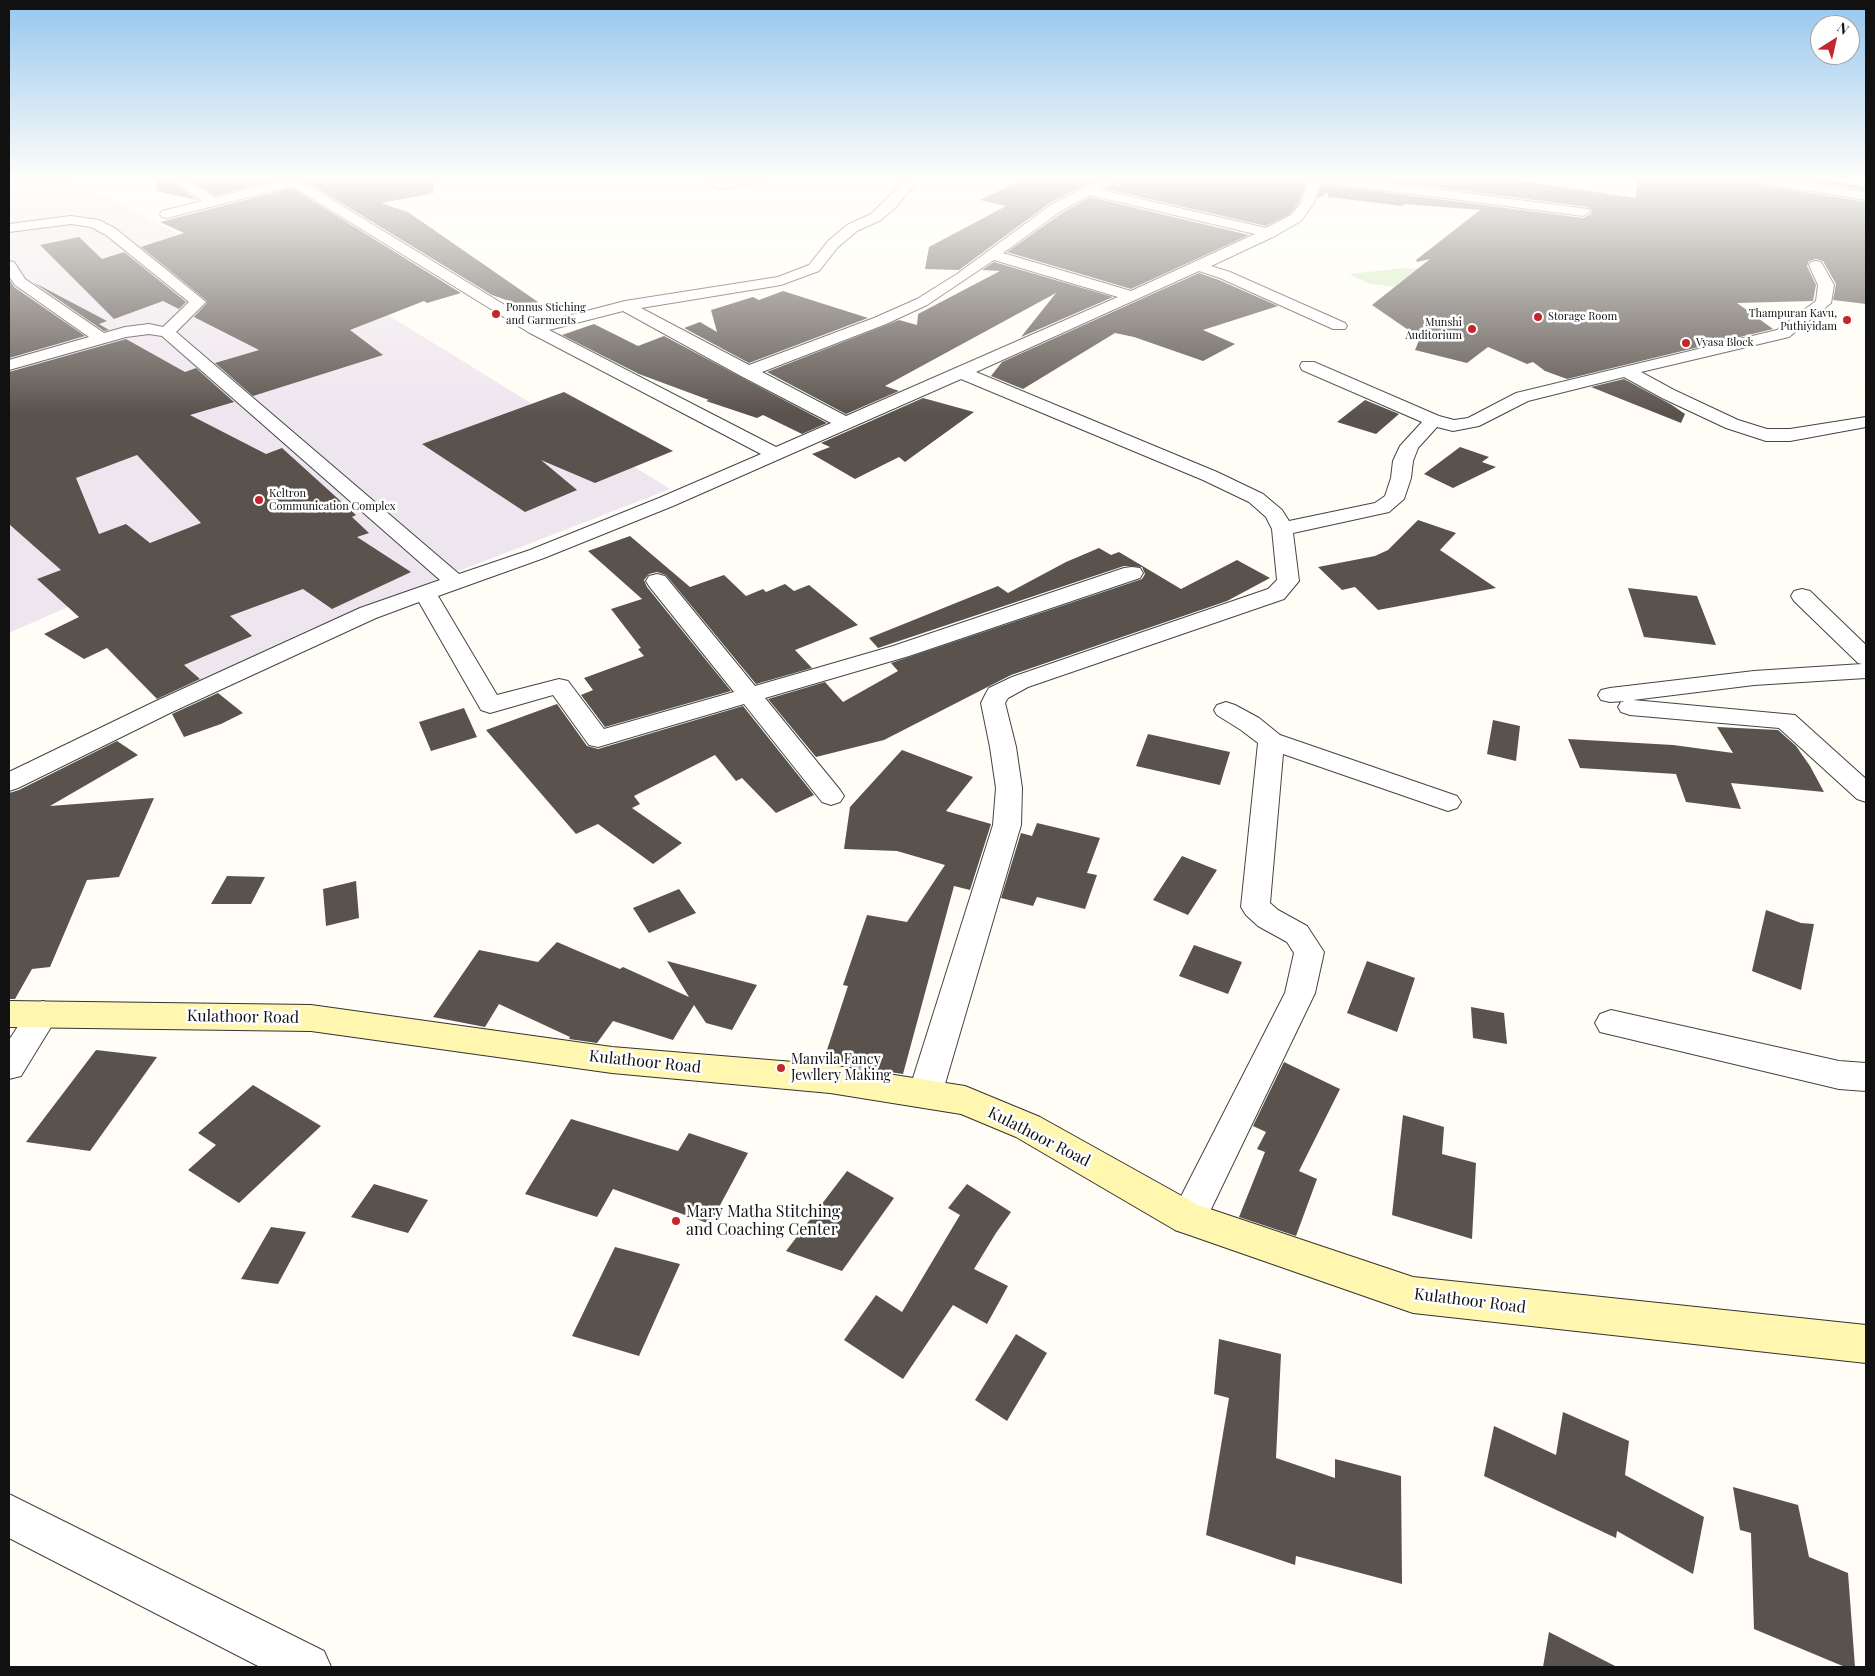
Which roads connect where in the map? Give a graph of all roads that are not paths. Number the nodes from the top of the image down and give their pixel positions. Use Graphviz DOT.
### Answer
graph roads {
  1 [pos="142,257"];
  2 [pos="416,257"];
  3 [pos="823,257"];
  4 [pos="990,257"];
  5 [pos="1000,257"];
  6 [pos="1216,257"];
  7 [pos="1816,265"];
  8 [pos="9,266"];
  9 [pos="1197,266"];
  10 [pos="14,283"];
  11 [pos="1131,296"];
  12 [pos="625,306"];
  13 [pos="1339,326"];
  14 [pos="534,329"];
  15 [pos="167,332"];
  16 [pos="101,338"];
  17 [pos="9,365"];
  18 [pos="1308,366"];
  19 [pos="1626,371"];
  20 [pos="747,372"];
  21 [pos="960,372"];
  22 [pos="1433,420"];
  23 [pos="1866,422"];
  24 [pos="845,423"];
  25 [pos="776,454"];
  26 [pos="1282,529"];
  27 [pos="1132,573"];
  28 [pos="657,581"];
  29 [pos="455,582"];
  30 [pos="425,593"];
  31 [pos="1802,596"];
  32 [pos="1866,658"];
  33 [pos="1866,671"];
  34 [pos="750,695"];
  35 [pos="1226,710"];
  36 [pos="1271,741"];
  37 [pos="9,782"];
  38 [pos="1866,793"];
  39 [pos="831,796"];
  40 [pos="1448,802"];
  41 [pos="9,1014"];
  42 [pos="43,1014"];
  43 [pos="1611,1024"];
  44 [pos="9,1066"];
  45 [pos="1866,1077"];
  46 [pos="925,1094"];
  47 [pos="1188,1218"];
  48 [pos="1866,1344"];
  49 [pos="9,1515"];
  50 [pos="308,1667"];
  1 -- 15 [label="street"];
  2 -- 14 [label="street"];
  3 -- 12 [label="street"];
  4 -- 20 [label="street"];
  5 -- 11 [label="street"];
  6 -- 9 [label="street"];
  7 -- 19 [label="street"];
  8 -- 10 [label="street"];
  9 -- 11 [label="street"];
  9 -- 13 [label="street"];
  10 -- 16 [label="street"];
  11 -- 21 [label="street"];
  12 -- 14 [label="street"];
  12 -- 20 [label="street"];
  14 -- 25 [label="street"];
  15 -- 16 [label="street"];
  15 -- 29 [label="street"];
  16 -- 17 [label="street"];
  18 -- 22 [label="street"];
  19 -- 22 [label="street"];
  19 -- 23 [label="street"];
  20 -- 24 [label="street"];
  21 -- 24 [label="street"];
  21 -- 26 [label="street"];
  22 -- 26 [label="street"];
  24 -- 25 [label="street"];
  25 -- 29 [label="street"];
  26 -- 46 [label="street"];
  27 -- 34 [label="street"];
  28 -- 34 [label="street"];
  29 -- 30 [label="street"];
  30 -- 34 [label="street"];
  30 -- 37 [label="street"];
  31 -- 32 [label="street"];
  33 -- 38 [label="street"];
  34 -- 39 [label="street"];
  35 -- 36 [label="street"];
  36 -- 40 [label="street"];
  36 -- 47 [label="street"];
  41 -- 42 [label="main road, Kulathoor Road"];
  42 -- 44 [label="street"];
  42 -- 46 [label="main road, Kulathoor Road"];
  43 -- 45 [label="street"];
  46 -- 47 [label="main road, Kulathoor Road"];
  47 -- 48 [label="main road, Kulathoor Road"];
  49 -- 50 [label="street"];
}
